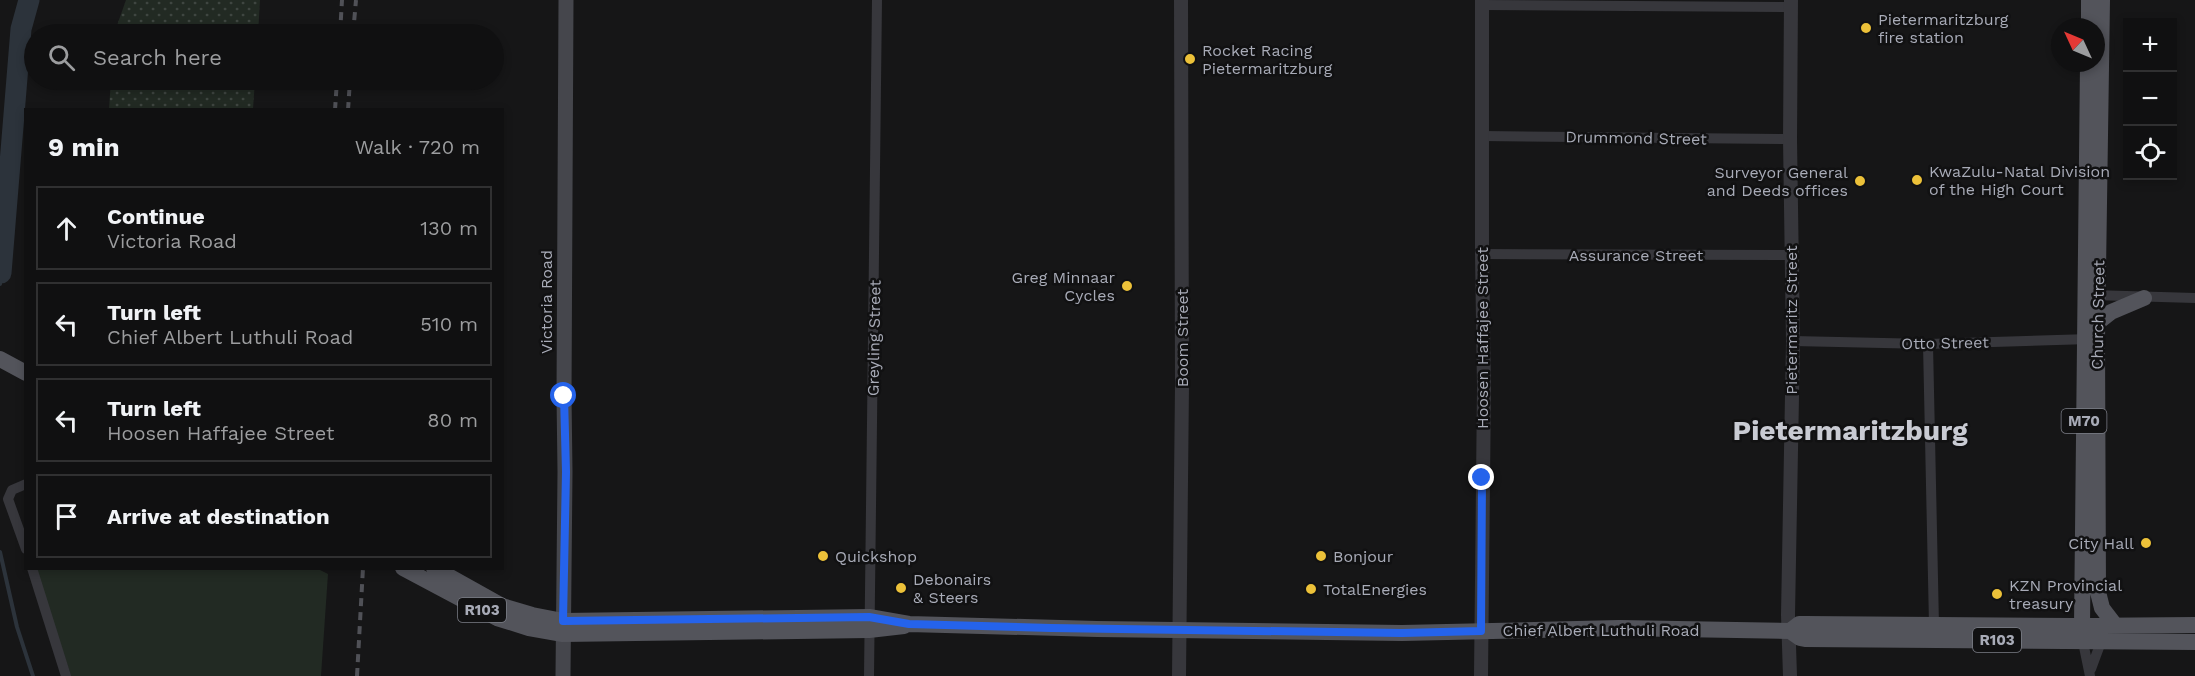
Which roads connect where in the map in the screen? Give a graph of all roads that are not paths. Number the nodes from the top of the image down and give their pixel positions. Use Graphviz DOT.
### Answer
graph roads {
  1 [pos="566,0"];
  2 [pos="877,0"];
  3 [pos="1181,0"];
  4 [pos="2089,0"];
  5 [pos="2102,0"];
  6 [pos="1482,3"];
  7 [pos="1791,3"];
  8 [pos="2089,18"];
  9 [pos="2088,72"];
  10 [pos="1482,136"];
  11 [pos="1790,139"];
  12 [pos="1482,254"];
  13 [pos="1791,255"];
  14 [pos="2092,295"];
  15 [pos="2144,298"];
  16 [pos="2195,298"];
  17 [pos="2093,334"];
  18 [pos="1793,341"];
  19 [pos="1928,344"];
  20 [pos="0,359"];
  21 [pos="24,372"];
  22 [pos="24,485"];
  23 [pos="24,543"];
  24 [pos="33,570"];
  25 [pos="407,570"];
  26 [pos="438,570"];
  27 [pos="869,624"];
  28 [pos="1934,625"];
  29 [pos="2115,625"];
  30 [pos="2195,625"];
  31 [pos="563,628"];
  32 [pos="1180,630"];
  33 [pos="1481,631"];
  34 [pos="1790,631"];
  35 [pos="2083,634"];
  36 [pos="2101,642"];
  37 [pos="2195,642"];
  38 [pos="2090,673"];
  39 [pos="66,676"];
  40 [pos="563,676"];
  41 [pos="869,676"];
  42 [pos="1179,676"];
  43 [pos="1481,676"];
  44 [pos="1790,676"];
  1 -- 31 [label="main road, Victoria Road"];
  2 -- 27 [label="street, Greyling Street"];
  3 -- 32 [label="street, Boom Street"];
  4 -- 8 [label="main road"];
  5 -- 14 [label="main road, Church Street / M70"];
  6 -- 7 [label="street"];
  6 -- 10 [label="street, Hoosen Haffajee Street"];
  7 -- 11 [label="street, Pietermaritz Street"];
  9 -- 14 [label="main road, Church Street / M70"];
  10 -- 11 [label="street, Drummond Street"];
  10 -- 12 [label="street, Hoosen Haffajee Street"];
  11 -- 13 [label="street, Pietermaritz Street"];
  12 -- 13 [label="street, Assurance Street"];
  12 -- 33 [label="street, Hoosen Haffajee Street"];
  13 -- 18 [label="street, Pietermaritz Street"];
  14 -- 15 [label="street"];
  14 -- 17 [label="main road, Church Street / M70"];
  15 -- 16 [label="street"];
  15 -- 17 [label="main road"];
  17 -- 19 [label="street, Otto Street"];
  17 -- 29 [label="main road, Church Street / M70"];
  17 -- 35 [label="main road, Church Street / M70"];
  18 -- 19 [label="street, Otto Street"];
  18 -- 34 [label="street, Pietermaritz Street"];
  19 -- 28 [label="street"];
  20 -- 21 [label="main road"];
  22 -- 23 [label="street"];
  24 -- 39 [label="street"];
  25 -- 31 [label="main road, R103"];
  26 -- 31 [label="main road, R103"];
  27 -- 31 [label="main road, Chief Albert Luthuli Road / R103"];
  27 -- 32 [label="main road, Chief Albert Luthuli Road / R103"];
  27 -- 41 [label="street, Greyling Street"];
  28 -- 34 [label="main road, Chief Albert Luthuli Road / R103"];
  28 -- 35 [label="main road, Chief Albert Luthuli Road / R103"];
  29 -- 30 [label="main road, Chief Albert Luthuli Road / R103"];
  29 -- 35 [label="main road, Chief Albert Luthuli Road / R103"];
  31 -- 40 [label="main road, Victoria Road"];
  32 -- 33 [label="main road, Chief Albert Luthuli Road / R103"];
  32 -- 42 [label="street, Boom Street"];
  33 -- 34 [label="main road, Chief Albert Luthuli Road / R103"];
  33 -- 43 [label="street, Hoosen Haffajee Street"];
  34 -- 35 [label="main road, Chief Albert Luthuli Road / R103"];
  34 -- 44 [label="street, Pietermaritz Street"];
  35 -- 36 [label="main road, Chief Albert Luthuli Road / R103"];
  35 -- 38 [label="street, Church Street"];
  36 -- 37 [label="main road, Chief Albert Luthuli Road / R103"];
  36 -- 38 [label="street, Church Street"];
}
